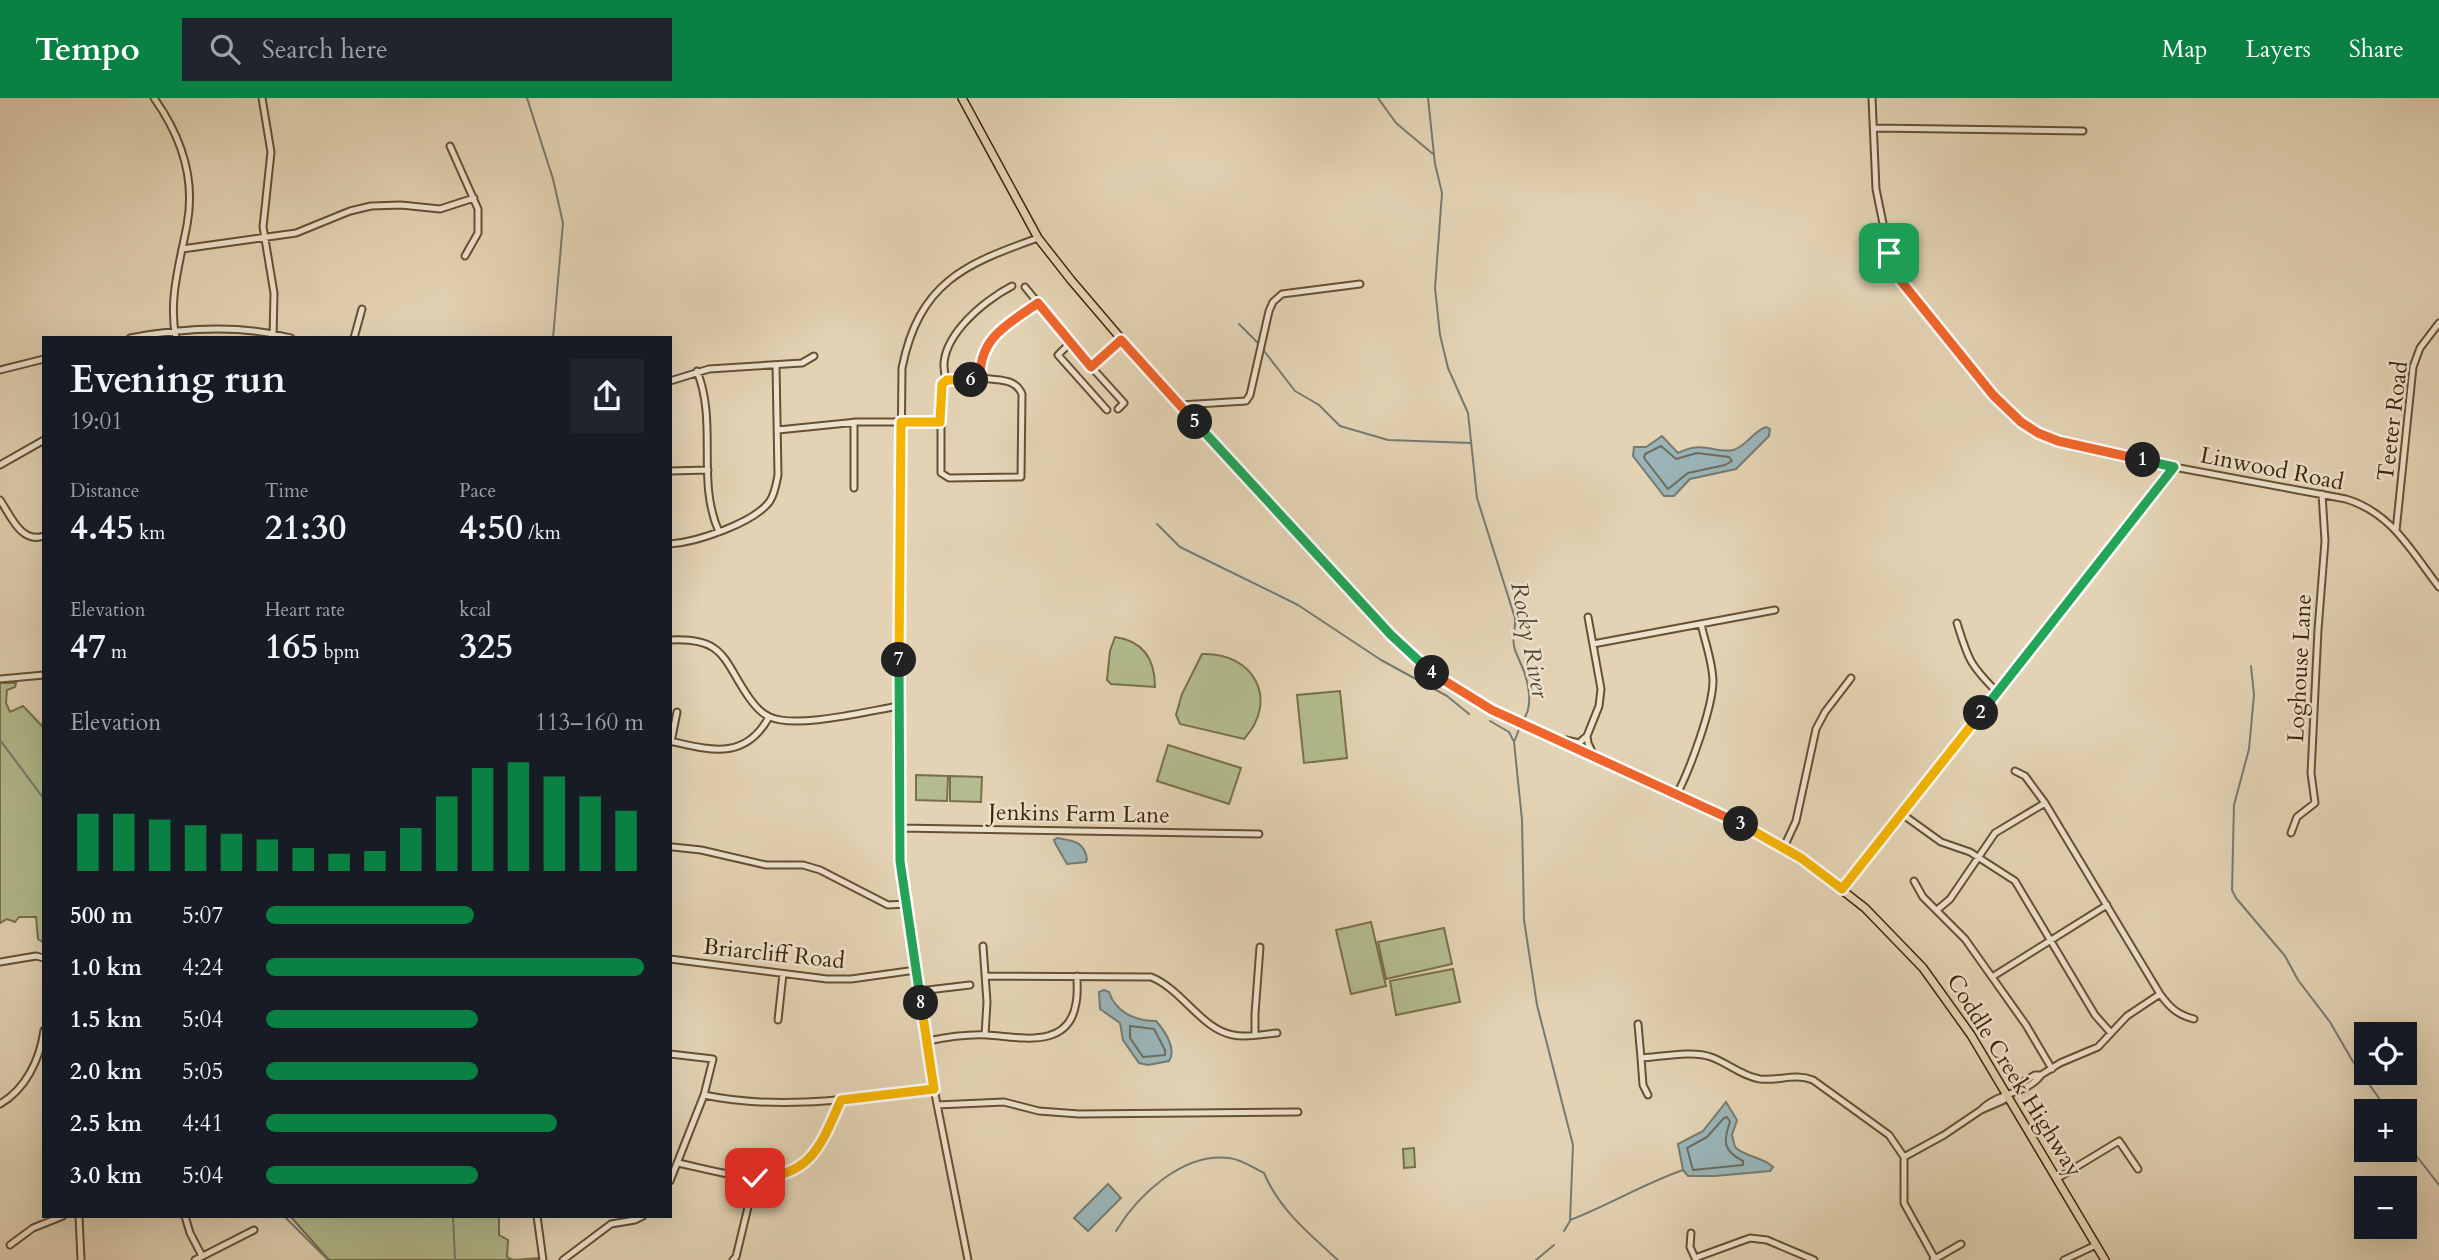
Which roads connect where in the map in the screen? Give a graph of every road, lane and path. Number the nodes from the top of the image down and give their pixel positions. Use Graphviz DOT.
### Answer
graph roads {
  1 [pos="153,98"];
  2 [pos="262,98"];
  3 [pos="962,98"];
  4 [pos="1872,98"];
  5 [pos="1874,128"];
  6 [pos="2083,131"];
  7 [pos="450,146"];
  8 [pos="474,198"];
  9 [pos="264,237"];
  10 [pos="1038,238"];
  11 [pos="181,249"];
  12 [pos="465,256"];
  13 [pos="1360,284"];
  14 [pos="1012,286"];
  15 [pos="1025,287"];
  16 [pos="1038,303"];
  17 [pos="362,309"];
  18 [pos="2439,323"];
  19 [pos="175,334"];
  20 [pos="274,335"];
  21 [pos="152,336"];
  22 [pos="355,336"];
  23 [pos="1121,340"];
  24 [pos="1070,343"];
  25 [pos="814,356"];
  26 [pos="42,360"];
  27 [pos="776,365"];
  28 [pos="1091,367"];
  29 [pos="0,370"];
  30 [pos="697,372"];
  31 [pos="980,377"];
  32 [pos="672,380"];
  33 [pos="947,380"];
  34 [pos="1180,405"];
  35 [pos="1118,409"];
  36 [pos="1107,411"];
  37 [pos="854,422"];
  38 [pos="901,422"];
  39 [pos="940,422"];
  40 [pos="778,430"];
  41 [pos="42,441"];
  42 [pos="0,465"];
  43 [pos="2174,467"];
  44 [pos="672,471"];
  45 [pos="708,471"];
  46 [pos="854,488"];
  47 [pos="2322,494"];
  48 [pos="0,500"];
  49 [pos="2396,531"];
  50 [pos="719,532"];
  51 [pos="42,537"];
  52 [pos="672,544"];
  53 [pos="2439,587"];
  54 [pos="1775,610"];
  55 [pos="1588,617"];
  56 [pos="1957,623"];
  57 [pos="1701,624"];
  58 [pos="672,640"];
  59 [pos="1593,644"];
  60 [pos="42,675"];
  61 [pos="1852,678"];
  62 [pos="0,679"];
  63 [pos="1997,692"];
  64 [pos="899,706"];
  65 [pos="677,712"];
  66 [pos="769,717"];
  67 [pos="672,733"];
  68 [pos="1587,736"];
  69 [pos="1557,740"];
  70 [pos="672,742"];
  71 [pos="1596,758"];
  72 [pos="2015,771"];
  73 [pos="1677,794"];
  74 [pos="2045,803"];
  75 [pos="1902,814"];
  76 [pos="898,828"];
  77 [pos="2291,833"];
  78 [pos="1259,834"];
  79 [pos="673,847"];
  80 [pos="1784,847"];
  81 [pos="1978,857"];
  82 [pos="1914,881"];
  83 [pos="1842,889"];
  84 [pos="907,904"];
  85 [pos="2107,905"];
  86 [pos="1937,910"];
  87 [pos="2050,938"];
  88 [pos="983,946"];
  89 [pos="1260,947"];
  90 [pos="42,958"];
  91 [pos="672,960"];
  92 [pos="0,962"];
  93 [pos="916,970"];
  94 [pos="783,974"];
  95 [pos="985,976"];
  96 [pos="1077,976"];
  97 [pos="1992,977"];
  98 [pos="970,985"];
  99 [pos="919,991"];
  100 [pos="2160,995"];
  101 [pos="2194,1019"];
  102 [pos="778,1020"];
  103 [pos="1638,1024"];
  104 [pos="1278,1033"];
  105 [pos="2111,1033"];
  106 [pos="985,1035"];
  107 [pos="1255,1035"];
  108 [pos="42,1038"];
  109 [pos="928,1041"];
  110 [pos="672,1054"];
  111 [pos="1641,1058"];
  112 [pos="2052,1069"];
  113 [pos="934,1089"];
  114 [pos="704,1095"];
  115 [pos="1648,1095"];
  116 [pos="2005,1095"];
  117 [pos="841,1100"];
  118 [pos="0,1104"];
  119 [pos="937,1105"];
  120 [pos="1298,1112"];
  121 [pos="1904,1157"];
  122 [pos="678,1163"];
  123 [pos="2138,1169"];
  124 [pos="672,1176"];
  125 [pos="755,1178"];
  126 [pos="2058,1178"];
  127 [pos="57,1218"];
  128 [pos="79,1218"];
  129 [pos="186,1218"];
  130 [pos="537,1218"];
  131 [pos="639,1218"];
  132 [pos="254,1230"];
  133 [pos="1691,1233"];
  134 [pos="1961,1244"];
  135 [pos="10,1245"];
  136 [pos="2096,1245"];
  137 [pos="202,1256"];
  138 [pos="1799,1257"];
  139 [pos="1695,1259"];
  140 [pos="1934,1259"];
  141 [pos="81,1260"];
  142 [pos="195,1260"];
  143 [pos="543,1260"];
  144 [pos="563,1260"];
  145 [pos="733,1260"];
  146 [pos="968,1260"];
  147 [pos="1814,1260"];
  148 [pos="2064,1260"];
  149 [pos="2105,1260"];
  1 -- 11 [label="street"];
  2 -- 9 [label="street"];
  3 -- 10 [label="main road, Coddle Creek Highway"];
  4 -- 5 [label="street, Linwood Road"];
  5 -- 6 [label="street"];
  5 -- 43 [label="street, Linwood Road"];
  7 -- 8 [label="street"];
  8 -- 9 [label="street"];
  8 -- 12 [label="street"];
  9 -- 11 [label="street"];
  9 -- 20 [label="street"];
  10 -- 23 [label="main road, Coddle Creek Highway"];
  10 -- 38 [label="street"];
  11 -- 19 [label="street"];
  13 -- 34 [label="street"];
  14 -- 33 [label="street"];
  15 -- 16 [label="street"];
  16 -- 24 [label="street"];
  16 -- 31 [label="street"];
  17 -- 22 [label="street"];
  18 -- 49 [label="street, Teeter Road"];
  19 -- 20 [label="street"];
  19 -- 21 [label="street"];
  23 -- 28 [label="street"];
  23 -- 34 [label="main road, Coddle Creek Highway"];
  24 -- 28 [label="street"];
  24 -- 36 [label="street"];
  25 -- 27 [label="street"];
  26 -- 29 [label="street"];
  27 -- 30 [label="street"];
  27 -- 40 [label="street"];
  28 -- 35 [label="street"];
  30 -- 32 [label="street"];
  30 -- 45 [label="street"];
  31 -- 33 [label="street"];
  31 -- 39 [label="street"];
  33 -- 39 [label="street"];
  34 -- 69 [label="main road, Coddle Creek Highway"];
  37 -- 38 [label="street"];
  37 -- 40 [label="street"];
  37 -- 46 [label="street"];
  38 -- 39 [label="street"];
  38 -- 64 [label="street"];
  40 -- 50 [label="street"];
  41 -- 42 [label="street"];
  43 -- 47 [label="street, Linwood Road"];
  43 -- 63 [label="street"];
  44 -- 45 [label="street"];
  45 -- 50 [label="street"];
  47 -- 49 [label="street, Linwood Road"];
  47 -- 77 [label="street, Loghouse Lane"];
  48 -- 51 [label="street"];
  49 -- 53 [label="street, Linwood Road"];
  50 -- 52 [label="street"];
  54 -- 57 [label="street"];
  55 -- 59 [label="street"];
  56 -- 63 [label="street"];
  57 -- 59 [label="street"];
  57 -- 73 [label="street"];
  58 -- 66 [label="street"];
  59 -- 68 [label="street"];
  60 -- 62 [label="street"];
  61 -- 80 [label="street"];
  63 -- 75 [label="street"];
  64 -- 66 [label="street"];
  64 -- 76 [label="street"];
  65 -- 67 [label="street"];
  66 -- 70 [label="street"];
  68 -- 69 [label="street"];
  68 -- 71 [label="street"];
  69 -- 71 [label="main road, Coddle Creek Highway"];
  71 -- 73 [label="main road, Coddle Creek Highway"];
  72 -- 74 [label="street"];
  73 -- 80 [label="main road, Coddle Creek Highway"];
  74 -- 81 [label="street"];
  74 -- 85 [label="street"];
  75 -- 81 [label="street"];
  75 -- 83 [label="street"];
  76 -- 78 [label="street, Jenkins Farm Lane"];
  76 -- 84 [label="street"];
  79 -- 84 [label="street"];
  80 -- 83 [label="main road, Coddle Creek Highway"];
  81 -- 86 [label="street"];
  81 -- 87 [label="street"];
  82 -- 86 [label="street"];
  83 -- 116 [label="main road, Coddle Creek Highway"];
  84 -- 93 [label="street"];
  85 -- 87 [label="street"];
  85 -- 100 [label="street"];
  86 -- 97 [label="street"];
  87 -- 97 [label="street"];
  87 -- 105 [label="street"];
  88 -- 95 [label="street"];
  89 -- 107 [label="street"];
  90 -- 92 [label="street"];
  91 -- 94 [label="street, Briarcliff Road"];
  93 -- 94 [label="street, Briarcliff Road"];
  93 -- 99 [label="street"];
  94 -- 102 [label="street"];
  95 -- 96 [label="street"];
  95 -- 106 [label="street"];
  96 -- 106 [label="street"];
  96 -- 107 [label="street"];
  97 -- 112 [label="street"];
  98 -- 99 [label="street"];
  99 -- 109 [label="street"];
  100 -- 101 [label="street"];
  100 -- 105 [label="street"];
  103 -- 111 [label="street"];
  104 -- 107 [label="street"];
  105 -- 112 [label="street"];
  106 -- 109 [label="street"];
  108 -- 118 [label="street"];
  109 -- 113 [label="street"];
  110 -- 114 [label="street"];
  111 -- 115 [label="street"];
  111 -- 121 [label="street"];
  112 -- 116 [label="street"];
  113 -- 117 [label="street"];
  113 -- 119 [label="street"];
  114 -- 117 [label="street"];
  114 -- 122 [label="street"];
  116 -- 121 [label="street"];
  116 -- 126 [label="main road, Coddle Creek Highway"];
  117 -- 125 [label="street"];
  119 -- 120 [label="street"];
  119 -- 146 [label="street"];
  121 -- 140 [label="street"];
  122 -- 124 [label="street"];
  122 -- 125 [label="street"];
  123 -- 126 [label="street"];
  125 -- 145 [label="street"];
  126 -- 136 [label="main road, Coddle Creek Highway"];
  127 -- 135 [label="street"];
  128 -- 141 [label="street"];
  129 -- 137 [label="street"];
  130 -- 143 [label="street"];
  131 -- 144 [label="street"];
  132 -- 137 [label="street"];
  133 -- 139 [label="street"];
  134 -- 140 [label="street"];
  136 -- 148 [label="street"];
  136 -- 149 [label="main road, Coddle Creek Highway"];
  137 -- 142 [label="street"];
  138 -- 139 [label="street"];
  138 -- 147 [label="street"];
}
